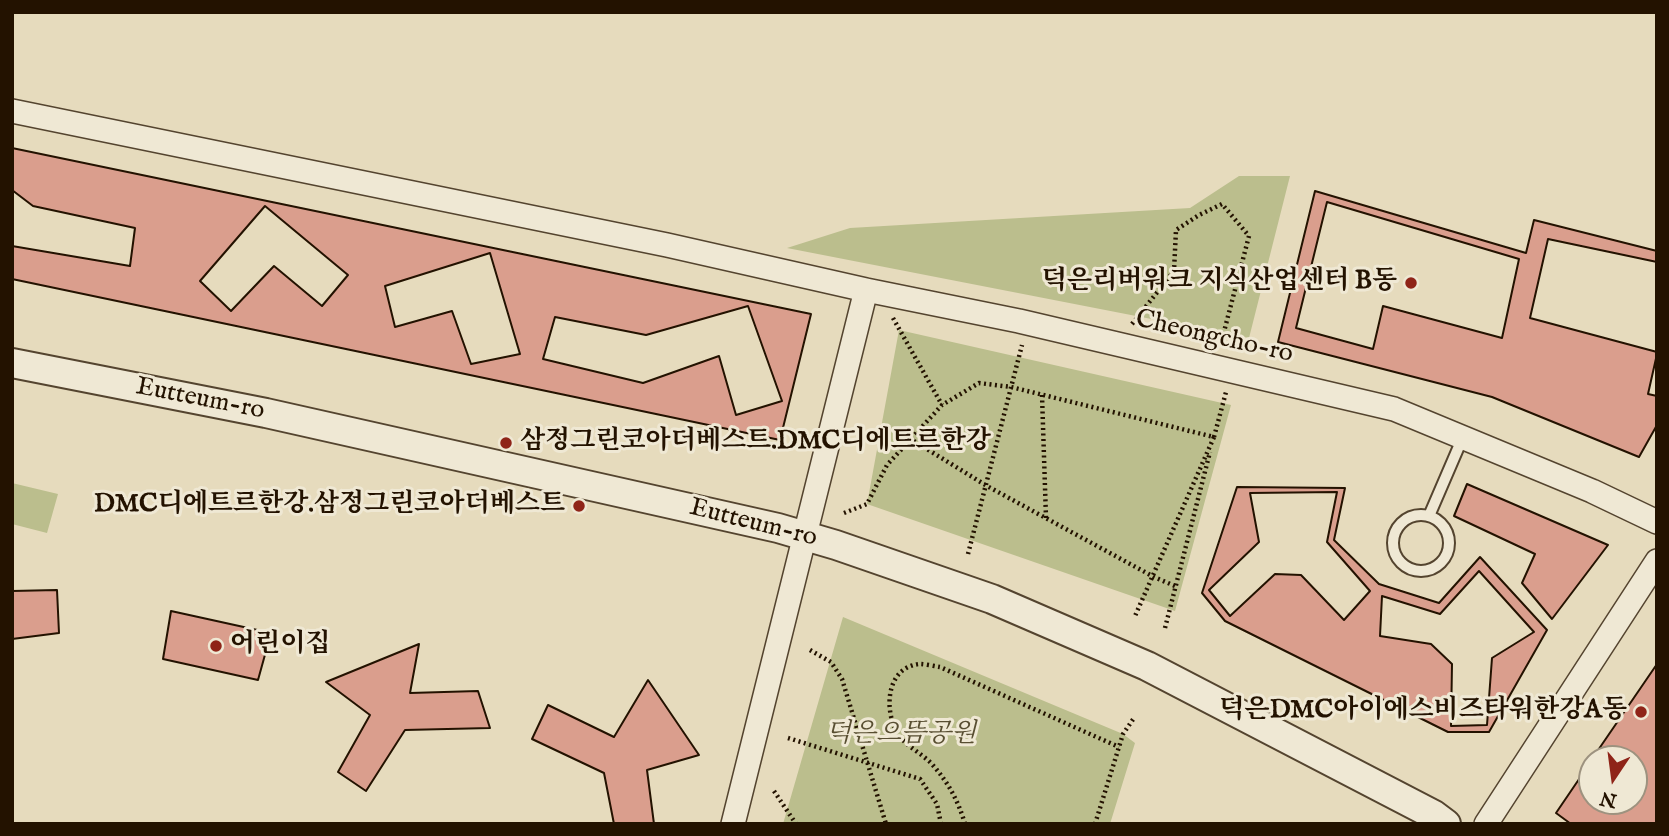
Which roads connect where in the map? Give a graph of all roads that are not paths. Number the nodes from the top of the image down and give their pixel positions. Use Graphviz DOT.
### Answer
graph roads {
  1 [pos="12,111"];
  2 [pos="866,290"];
  3 [pos="12,363"];
  4 [pos="1464,437"];
  5 [pos="1429,516"];
  6 [pos="1657,522"];
  7 [pos="804,535"];
  8 [pos="1657,562"];
  9 [pos="733,824"];
  10 [pos="1446,824"];
  11 [pos="1486,824"];
  1 -- 2 [label="street, Cheongcho-ro"];
  2 -- 4 [label="street, Cheongcho-ro"];
  2 -- 7 [label="street"];
  3 -- 7 [label="street, Eutteum-ro"];
  4 -- 5 [label="lane"];
  4 -- 6 [label="street, Cheongcho-ro"];
  5 -- 5 [label="lane"];
  7 -- 9 [label="street"];
  7 -- 10 [label="street, Eutteum-ro"];
  8 -- 11 [label="street"];
}
